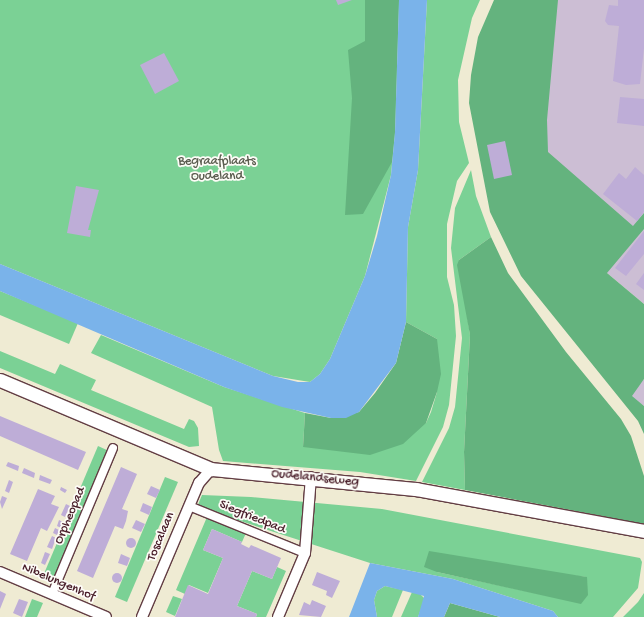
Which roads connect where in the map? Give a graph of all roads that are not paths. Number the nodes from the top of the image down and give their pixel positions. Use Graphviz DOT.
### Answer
graph roads {
  1 [pos="0,380"];
  2 [pos="113,448"];
  3 [pos="211,469"];
  4 [pos="311,477"];
  5 [pos="189,506"];
  6 [pos="644,531"];
  7 [pos="305,553"];
  8 [pos="0,572"];
  9 [pos="52,594"];
  10 [pos="106,617"];
  11 [pos="142,617"];
  12 [pos="278,617"];
  1 -- 3 [label="street, Oudelandseweg"];
  2 -- 9 [label="street, Orpheopad"];
  3 -- 4 [label="street, Oudelandseweg"];
  3 -- 5 [label="street, Toscalaan"];
  4 -- 6 [label="street, Oudelandseweg"];
  4 -- 7 [label="street"];
  5 -- 7 [label="street, Siegfriedpad"];
  5 -- 11 [label="street, Toscalaan"];
  7 -- 12 [label="street"];
  8 -- 9 [label="street, Nibelungenhof"];
  9 -- 10 [label="street, Nibelungenhof"];
}
